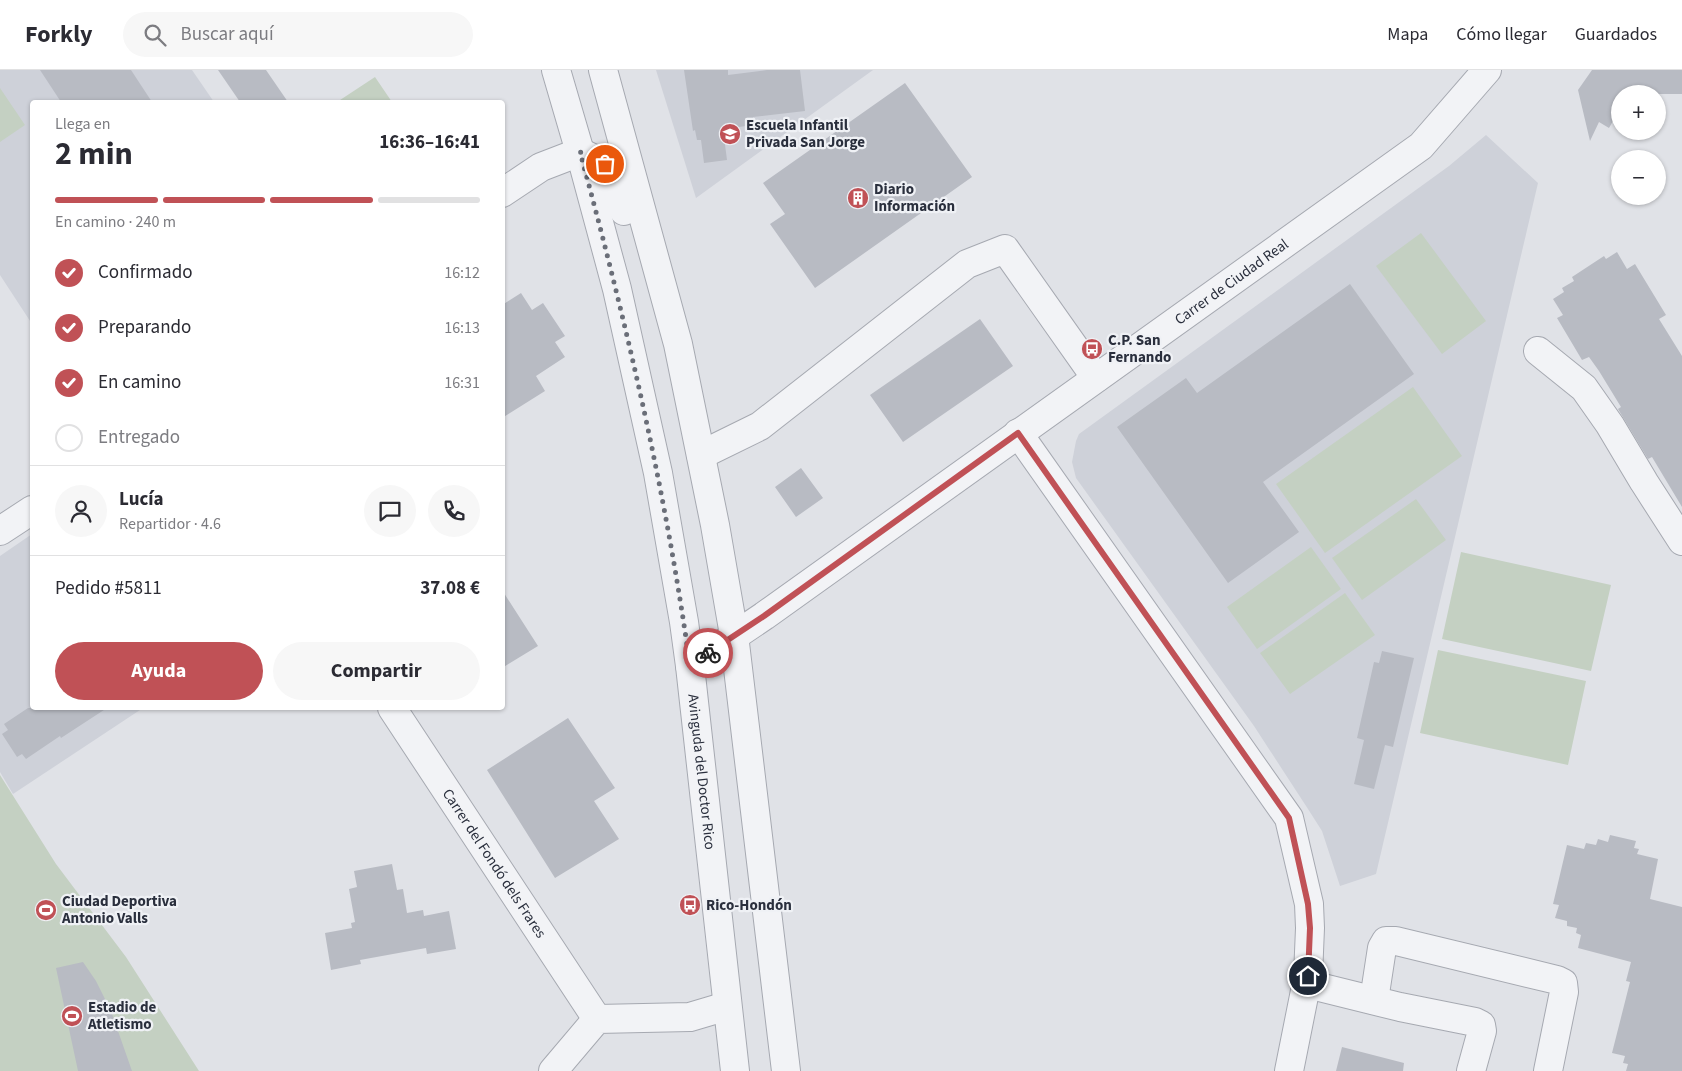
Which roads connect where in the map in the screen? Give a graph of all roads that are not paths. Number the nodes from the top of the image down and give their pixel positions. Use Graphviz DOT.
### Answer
graph roads {
  1 [pos="556,70"];
  2 [pos="602,70"];
  3 [pos="1487,70"];
  4 [pos="580,152"];
  5 [pos="505,191"];
  6 [pos="670,317"];
  7 [pos="1538,351"];
  8 [pos="1096,378"];
  9 [pos="1018,433"];
  10 [pos="701,455"];
  11 [pos="30,511"];
  12 [pos="0,532"];
  13 [pos="1682,541"];
  14 [pos="734,634"];
  15 [pos="690,666"];
  16 [pos="393,710"];
  17 [pos="1307,984"];
  18 [pos="1374,1000"];
  19 [pos="727,1006"];
  20 [pos="597,1019"];
  21 [pos="553,1071"];
  22 [pos="735,1071"];
  23 [pos="786,1071"];
  24 [pos="1289,1071"];
  25 [pos="1471,1071"];
  26 [pos="1548,1071"];
  1 -- 4 [label="street, Avinguda del Doctor Rico"];
  2 -- 6 [label="street"];
  3 -- 8 [label="street, Carrer de Ciudad Real"];
  4 -- 5 [label="street"];
  4 -- 6 [label="street"];
  4 -- 15 [label="street, Avinguda del Doctor Rico"];
  6 -- 10 [label="street"];
  7 -- 13 [label="street"];
  8 -- 9 [label="street, Carrer de Ciudad Real"];
  8 -- 10 [label="street"];
  9 -- 14 [label="street, Carrer de Ciudad Real"];
  9 -- 17 [label="street"];
  10 -- 14 [label="street"];
  11 -- 12 [label="street"];
  14 -- 15 [label="street, Carrer de Ciudad Real"];
  14 -- 23 [label="street"];
  15 -- 19 [label="street, Avinguda del Doctor Rico"];
  16 -- 20 [label="street, Carrer del Fondó dels Frares"];
  17 -- 18 [label="street"];
  17 -- 24 [label="street"];
  18 -- 25 [label="street"];
  18 -- 26 [label="street"];
  19 -- 20 [label="street"];
  19 -- 22 [label="street, Avinguda del Doctor Rico"];
  20 -- 21 [label="street"];
}
